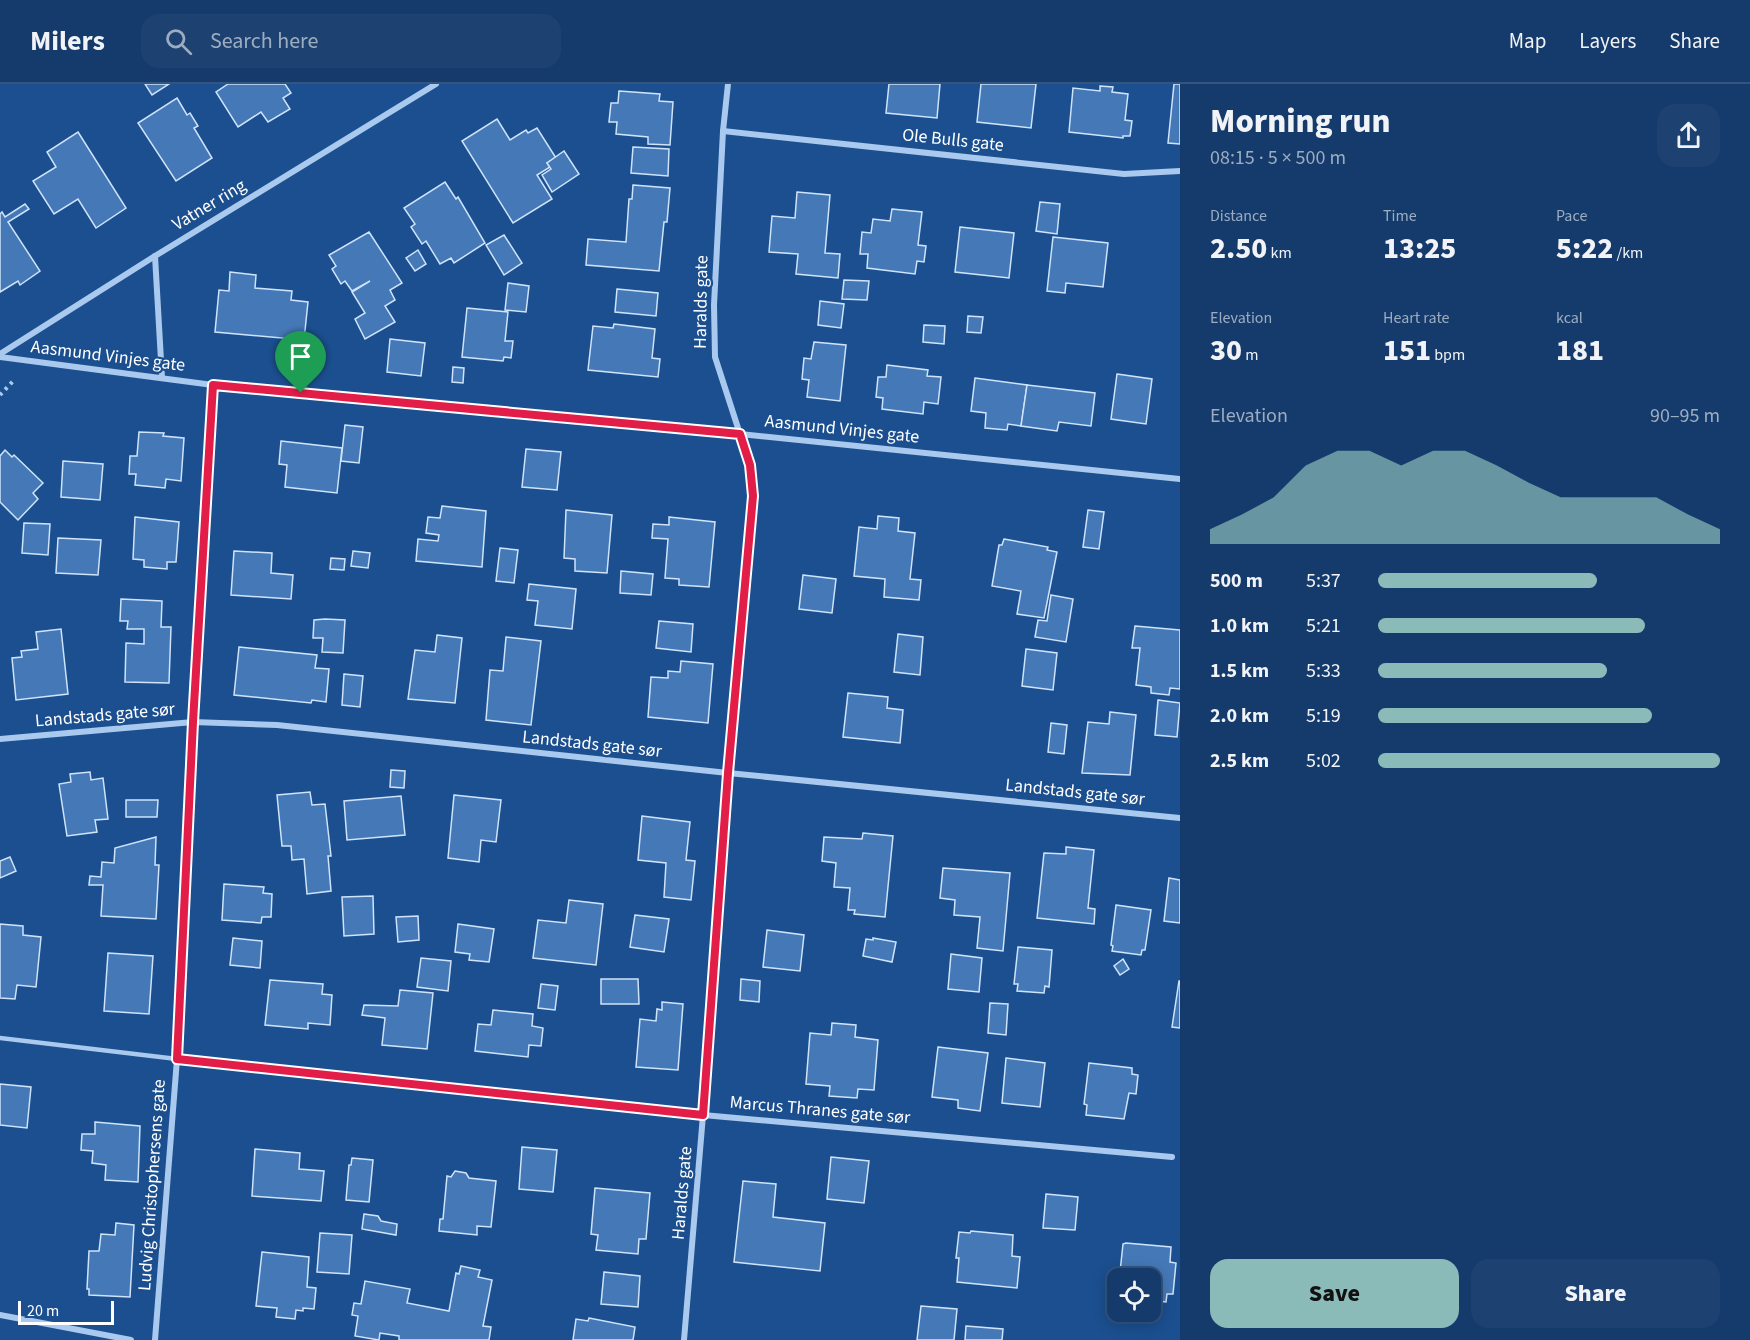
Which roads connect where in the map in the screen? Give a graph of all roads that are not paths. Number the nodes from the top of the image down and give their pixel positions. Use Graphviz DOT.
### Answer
graph roads {
  1 [pos="436,84"];
  2 [pos="728,84"];
  3 [pos="723,130"];
  4 [pos="1180,171"];
  5 [pos="155,256"];
  6 [pos="0,356"];
  7 [pos="162,378"];
  8 [pos="213,385"];
  9 [pos="740,434"];
  10 [pos="1180,479"];
  11 [pos="193,722"];
  12 [pos="0,740"];
  13 [pos="728,773"];
  14 [pos="1180,818"];
  15 [pos="0,1038"];
  16 [pos="177,1059"];
  17 [pos="703,1115"];
  18 [pos="1172,1157"];
  19 [pos="0,1316"];
  20 [pos="131,1340"];
  21 [pos="155,1340"];
  22 [pos="684,1340"];
  1 -- 5 [label="street, Vatner ring"];
  2 -- 3 [label="street, Haralds gate"];
  3 -- 4 [label="street, Ole Bulls gate"];
  3 -- 9 [label="street, Haralds gate"];
  5 -- 6 [label="street, Vatner ring"];
  5 -- 7 [label="street"];
  6 -- 7 [label="street, Aasmund Vinjes gate"];
  7 -- 8 [label="street, Aasmund Vinjes gate"];
  8 -- 9 [label="street, Aasmund Vinjes gate"];
  8 -- 11 [label="street, Ludvig Christophersens gate"];
  9 -- 10 [label="street, Aasmund Vinjes gate"];
  9 -- 13 [label="street, Haralds gate"];
  11 -- 12 [label="street, Landstads gate sør"];
  11 -- 13 [label="street, Landstads gate sør"];
  11 -- 16 [label="street, Ludvig Christophersens gate"];
  13 -- 14 [label="street, Landstads gate sør"];
  13 -- 17 [label="street, Haralds gate"];
  15 -- 16 [label="lane, Marcus Thranes gate sør"];
  16 -- 17 [label="street, Marcus Thranes gate sør"];
  16 -- 21 [label="street, Ludvig Christophersens gate"];
  17 -- 18 [label="street, Marcus Thranes gate sør"];
  17 -- 22 [label="street, Haralds gate"];
  19 -- 20 [label="street"];
}
